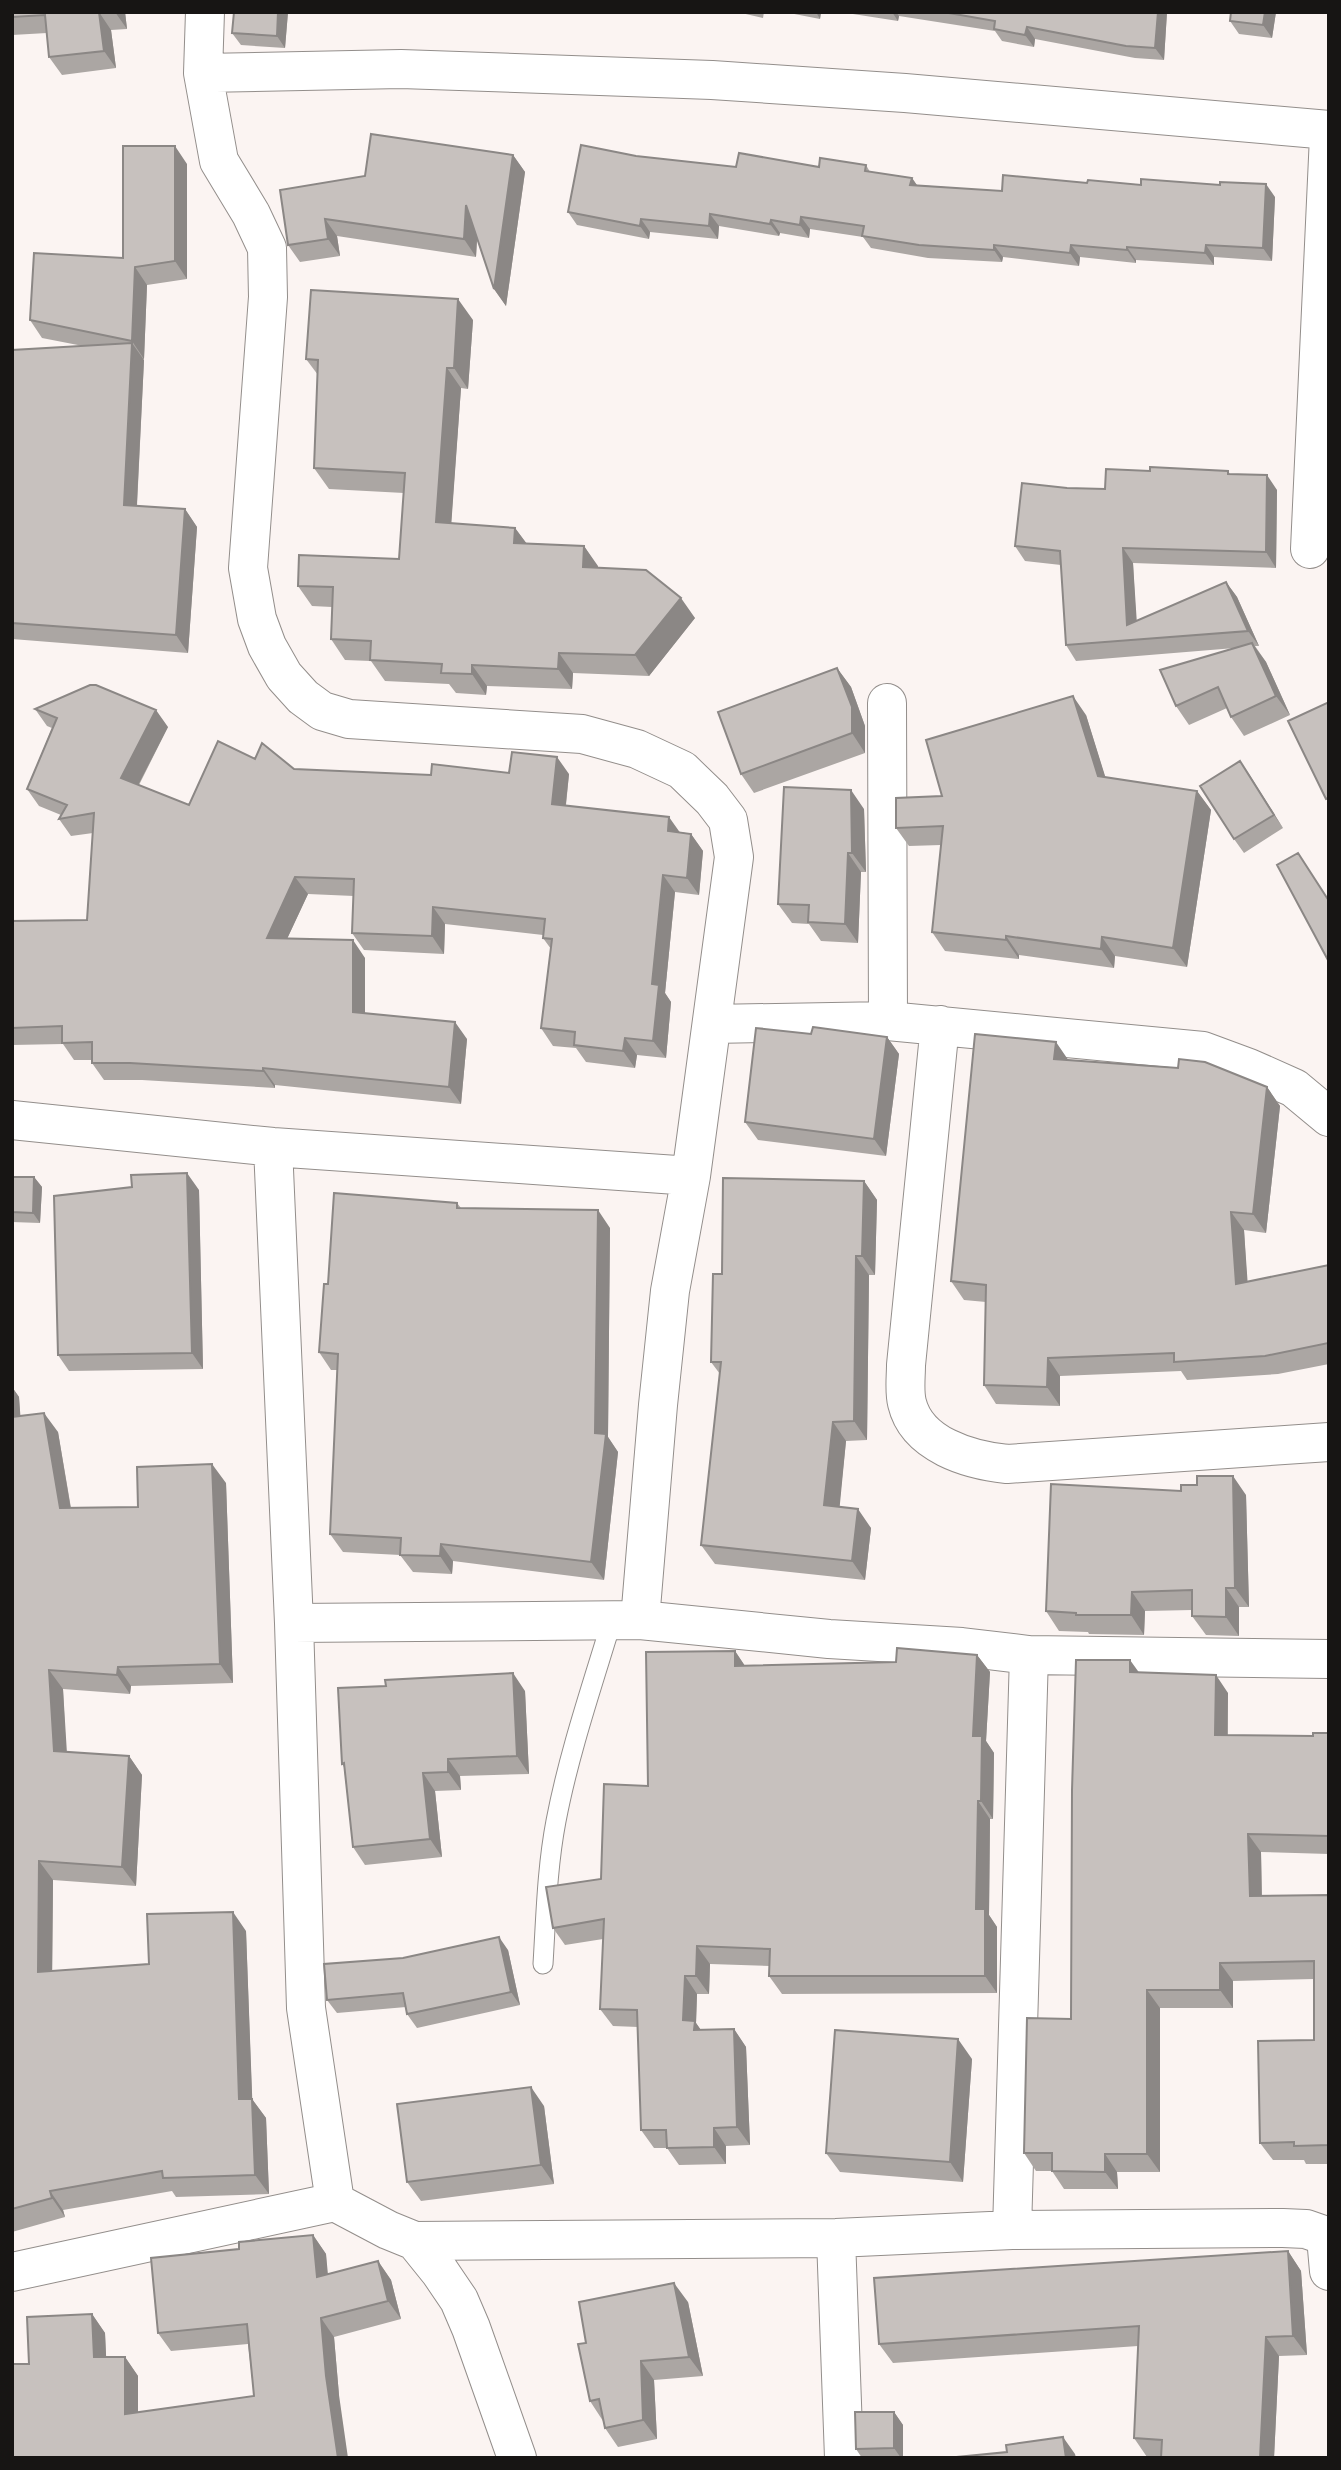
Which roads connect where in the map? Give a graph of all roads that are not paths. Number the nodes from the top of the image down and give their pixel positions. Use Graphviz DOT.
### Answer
graph roads {
  1 [pos="205,12"];
  2 [pos="203,72"];
  3 [pos="1329,130"];
  4 [pos="1329,136"];
  5 [pos="1310,549"];
  6 [pos="887,703"];
  7 [pos="888,1021"];
  8 [pos="712,1024"];
  9 [pos="940,1025"];
  10 [pos="1329,1117"];
  11 [pos="12,1120"];
  12 [pos="273,1147"];
  13 [pos="691,1177"];
  14 [pos="1329,1442"];
  15 [pos="626,1620"];
  16 [pos="294,1623"];
  17 [pos="1029,1655"];
  18 [pos="1329,1659"];
  19 [pos="543,1964"];
  20 [pos="335,2202"];
  21 [pos="1012,2230"];
  22 [pos="836,2238"];
  23 [pos="415,2241"];
  24 [pos="1328,2248"];
  25 [pos="12,2272"];
  26 [pos="517,2458"];
  27 [pos="845,2458"];
  1 -- 2 [label="street"];
  2 -- 3 [label="street"];
  2 -- 8 [label="street"];
  4 -- 5 [label="street"];
  6 -- 7 [label="street"];
  7 -- 8 [label="street"];
  7 -- 9 [label="street"];
  8 -- 13 [label="street"];
  9 -- 10 [label="street"];
  9 -- 14 [label="street"];
  11 -- 12 [label="street"];
  12 -- 13 [label="street"];
  12 -- 16 [label="street"];
  13 -- 15 [label="street"];
  15 -- 16 [label="street"];
  15 -- 17 [label="street"];
  15 -- 19 [label="lane"];
  16 -- 20 [label="street"];
  17 -- 18 [label="street"];
  17 -- 21 [label="street"];
  20 -- 23 [label="street"];
  20 -- 25 [label="street"];
  21 -- 22 [label="street"];
  21 -- 24 [label="street"];
  22 -- 23 [label="street"];
  22 -- 27 [label="street"];
  23 -- 26 [label="street"];
}
